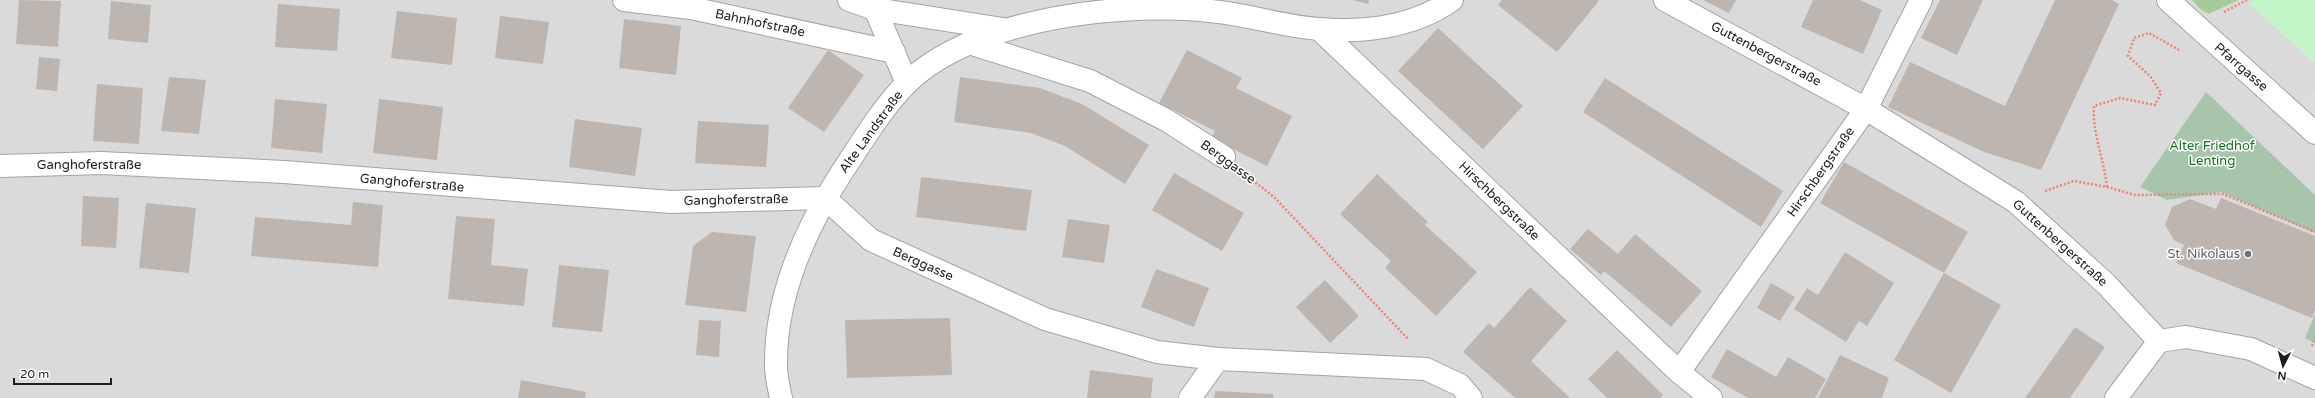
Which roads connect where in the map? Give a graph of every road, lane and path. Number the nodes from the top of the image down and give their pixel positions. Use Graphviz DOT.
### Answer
graph roads {
  1 [pos="624,0"];
  2 [pos="849,0"];
  3 [pos="1254,0"];
  4 [pos="1452,0"];
  5 [pos="1665,0"];
  6 [pos="1921,0"];
  7 [pos="2168,0"];
  8 [pos="875,9"];
  9 [pos="1263,20"];
  10 [pos="1319,29"];
  11 [pos="1006,30"];
  12 [pos="2211,40"];
  13 [pos="968,43"];
  14 [pos="894,52"];
  15 [pos="907,83"];
  16 [pos="1866,109"];
  17 [pos="2315,133"];
  18 [pos="1224,157"];
  19 [pos="0,166"];
  20 [pos="2107,187"];
  21 [pos="825,198"];
  22 [pos="2016,202"];
  23 [pos="2315,232"];
  24 [pos="2159,341"];
  25 [pos="1218,359"];
  26 [pos="1426,369"];
  27 [pos="1679,372"];
  28 [pos="2315,378"];
  29 [pos="781,398"];
  30 [pos="1190,398"];
  31 [pos="1470,398"];
  32 [pos="1711,398"];
  33 [pos="2116,398"];
  1 -- 14 [label="street, Bahnhofstraße"];
  2 -- 8 [label="street"];
  3 -- 9 [label="street"];
  4 -- 10 [label="street, Alte Landstraße"];
  5 -- 16 [label="street, Guttenbergerstraße"];
  6 -- 16 [label="street"];
  7 -- 12 [label="street, Pfarrgasse"];
  8 -- 11 [label="street"];
  8 -- 14 [label="street"];
  9 -- 10 [label="street, Alte Landstraße"];
  9 -- 11 [label="street, Alte Landstraße"];
  10 -- 27 [label="street, Hirschbergstraße"];
  11 -- 13 [label="street, Alte Landstraße"];
  12 -- 17 [label="street, Pfarrgasse"];
  12 -- 20 [label="path"];
  13 -- 15 [label="street, Alte Landstraße"];
  13 -- 18 [label="street, Berggasse"];
  14 -- 15 [label="street"];
  15 -- 21 [label="street, Alte Landstraße"];
  16 -- 22 [label="street, Guttenbergerstraße"];
  16 -- 27 [label="street, Hirschbergstraße"];
  18 -- 26 [label="path, Berggasse"];
  19 -- 21 [label="street, Ganghoferstraße"];
  20 -- 22 [label="path"];
  20 -- 23 [label="path"];
  21 -- 25 [label="street, Berggasse"];
  21 -- 29 [label="street, Alte Landstraße"];
  22 -- 24 [label="street, Guttenbergerstraße"];
  24 -- 28 [label="street"];
  24 -- 33 [label="street"];
  25 -- 26 [label="street, Berggasse"];
  25 -- 30 [label="street"];
  26 -- 31 [label="street, Berggasse"];
  27 -- 32 [label="street, Hirschbergstraße"];
}
